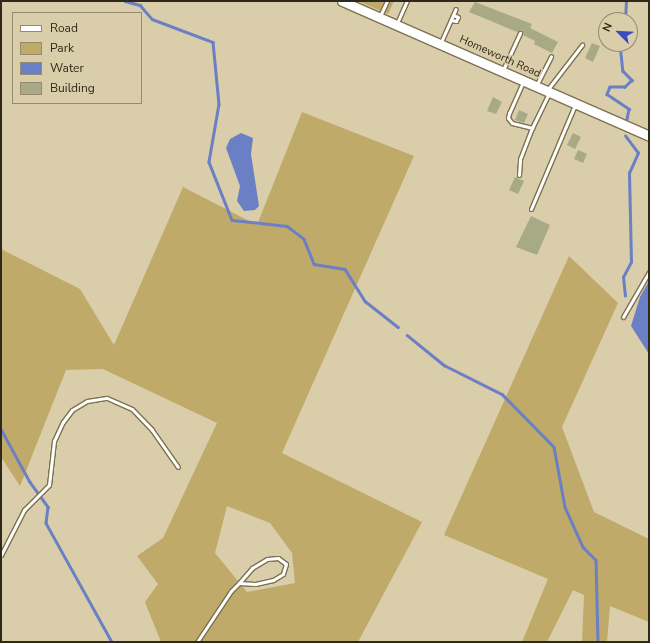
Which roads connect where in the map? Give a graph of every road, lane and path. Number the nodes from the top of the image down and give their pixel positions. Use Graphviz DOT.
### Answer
graph roads {
  1 [pos="342,1"];
  2 [pos="387,1"];
  3 [pos="407,1"];
  4 [pos="456,9"];
  5 [pos="379,17"];
  6 [pos="396,25"];
  7 [pos="520,33"];
  8 [pos="440,44"];
  9 [pos="582,45"];
  10 [pos="551,56"];
  11 [pos="503,71"];
  12 [pos="524,81"];
  13 [pos="536,86"];
  14 [pos="548,91"];
  15 [pos="576,104"];
  16 [pos="532,128"];
  17 [pos="649,136"];
  18 [pos="519,175"];
  19 [pos="531,209"];
  20 [pos="649,272"];
  21 [pos="623,317"];
  22 [pos="178,467"];
  23 [pos="1,555"];
  24 [pos="239,583"];
  25 [pos="197,642"];
  1 -- 5 [label="street, Homeworth Road"];
  2 -- 5 [label="lane"];
  3 -- 6 [label="lane"];
  4 -- 8 [label="lane"];
  5 -- 6 [label="street, Homeworth Road"];
  6 -- 8 [label="street, Homeworth Road"];
  7 -- 11 [label="lane"];
  8 -- 11 [label="street, Homeworth Road"];
  9 -- 14 [label="lane"];
  10 -- 13 [label="lane"];
  11 -- 12 [label="street, Homeworth Road"];
  12 -- 13 [label="street, Homeworth Road"];
  12 -- 16 [label="lane"];
  13 -- 14 [label="street, Homeworth Road"];
  14 -- 15 [label="street, Homeworth Road"];
  14 -- 16 [label="lane"];
  15 -- 17 [label="street, Homeworth Road"];
  15 -- 19 [label="lane"];
  16 -- 18 [label="lane"];
  20 -- 21 [label="lane"];
  22 -- 23 [label="lane"];
  24 -- 24 [label="lane"];
  24 -- 25 [label="lane"];
}
